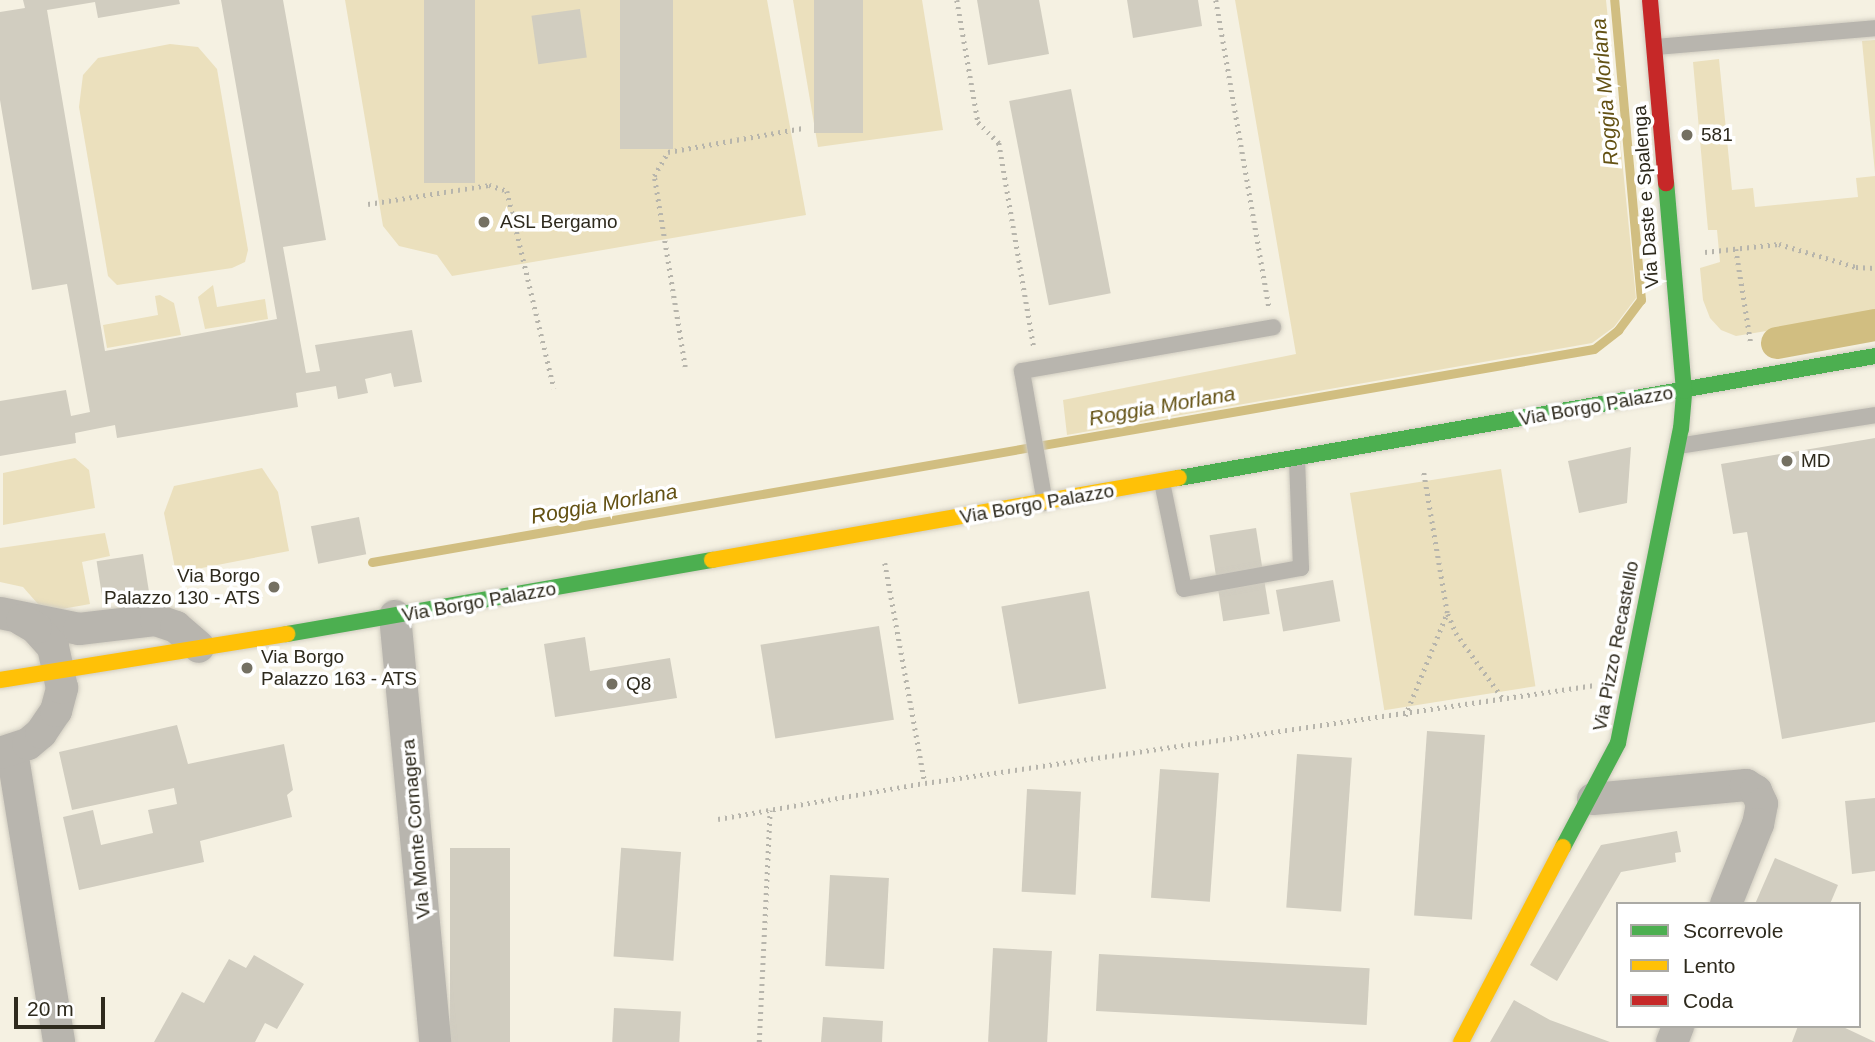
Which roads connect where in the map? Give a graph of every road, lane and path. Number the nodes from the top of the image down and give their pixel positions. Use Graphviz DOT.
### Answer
graph roads {
  1 [pos="957,0"];
  2 [pos="1216,0"];
  3 [pos="1650,0"];
  4 [pos="1875,28"];
  5 [pos="1655,47"];
  6 [pos="803,128"];
  7 [pos="368,204"];
  8 [pos="1735,249"];
  9 [pos="1694,254"];
  10 [pos="1875,268"];
  11 [pos="1273,327"];
  12 [pos="1875,356"];
  13 [pos="685,367"];
  14 [pos="1038,368"];
  15 [pos="1756,377"];
  16 [pos="554,388"];
  17 [pos="1684,391"];
  18 [pos="1875,415"];
  19 [pos="1418,438"];
  20 [pos="1678,446"];
  21 [pos="1297,459"];
  22 [pos="1162,482"];
  23 [pos="1045,503"];
  24 [pos="885,563"];
  25 [pos="1447,613"];
  26 [pos="7,614"];
  27 [pos="395,616"];
  28 [pos="199,647"];
  29 [pos="61,670"];
  30 [pos="0,680"];
  31 [pos="1601,684"];
  32 [pos="1504,700"];
  33 [pos="1405,716"];
  34 [pos="6,752"];
  35 [pos="925,783"];
  36 [pos="1593,799"];
  37 [pos="770,810"];
  38 [pos="718,819"];
  39 [pos="1727,902"];
  40 [pos="59,1042"];
  41 [pos="435,1042"];
  42 [pos="759,1042"];
  43 [pos="1461,1042"];
  1 -- 14 [label="path"];
  2 -- 11 [label="path"];
  3 -- 5 [label="main road, Via Daste e Spalenga"];
  4 -- 5 [label="lane"];
  5 -- 17 [label="main road, Via Daste e Spalenga"];
  6 -- 13 [label="path"];
  7 -- 16 [label="path"];
  8 -- 9 [label="path"];
  8 -- 10 [label="path"];
  8 -- 15 [label="path"];
  11 -- 14 [label="lane"];
  12 -- 15 [label="main road, Via Borgo Palazzo"];
  14 -- 23 [label="lane"];
  15 -- 17 [label="main road, Via Borgo Palazzo"];
  17 -- 19 [label="main road, Via Borgo Palazzo"];
  17 -- 20 [label="main road, Via Pizzo Recastello"];
  18 -- 20 [label="lane"];
  19 -- 21 [label="main road, Via Borgo Palazzo"];
  19 -- 25 [label="path"];
  20 -- 36 [label="main road, Via Pizzo Recastello"];
  21 -- 22 [label="main road, Via Borgo Palazzo"];
  21 -- 22 [label="lane"];
  22 -- 23 [label="main road, Via Borgo Palazzo"];
  23 -- 27 [label="main road, Via Borgo Palazzo"];
  24 -- 35 [label="path"];
  25 -- 32 [label="path"];
  25 -- 33 [label="path"];
  26 -- 28 [label="street"];
  26 -- 29 [label="street"];
  27 -- 28 [label="main road, Via Borgo Palazzo"];
  27 -- 41 [label="street, Via Monte Cornagera"];
  28 -- 29 [label="main road, Via Borgo Palazzo"];
  29 -- 30 [label="main road, Via Borgo Palazzo"];
  29 -- 34 [label="street"];
  31 -- 32 [label="path"];
  32 -- 33 [label="path"];
  33 -- 35 [label="path"];
  34 -- 40 [label="street"];
  35 -- 37 [label="path"];
  36 -- 39 [label="street"];
  36 -- 43 [label="main road, Via Pizzo Recastello"];
  37 -- 38 [label="path"];
  37 -- 42 [label="path"];
}
